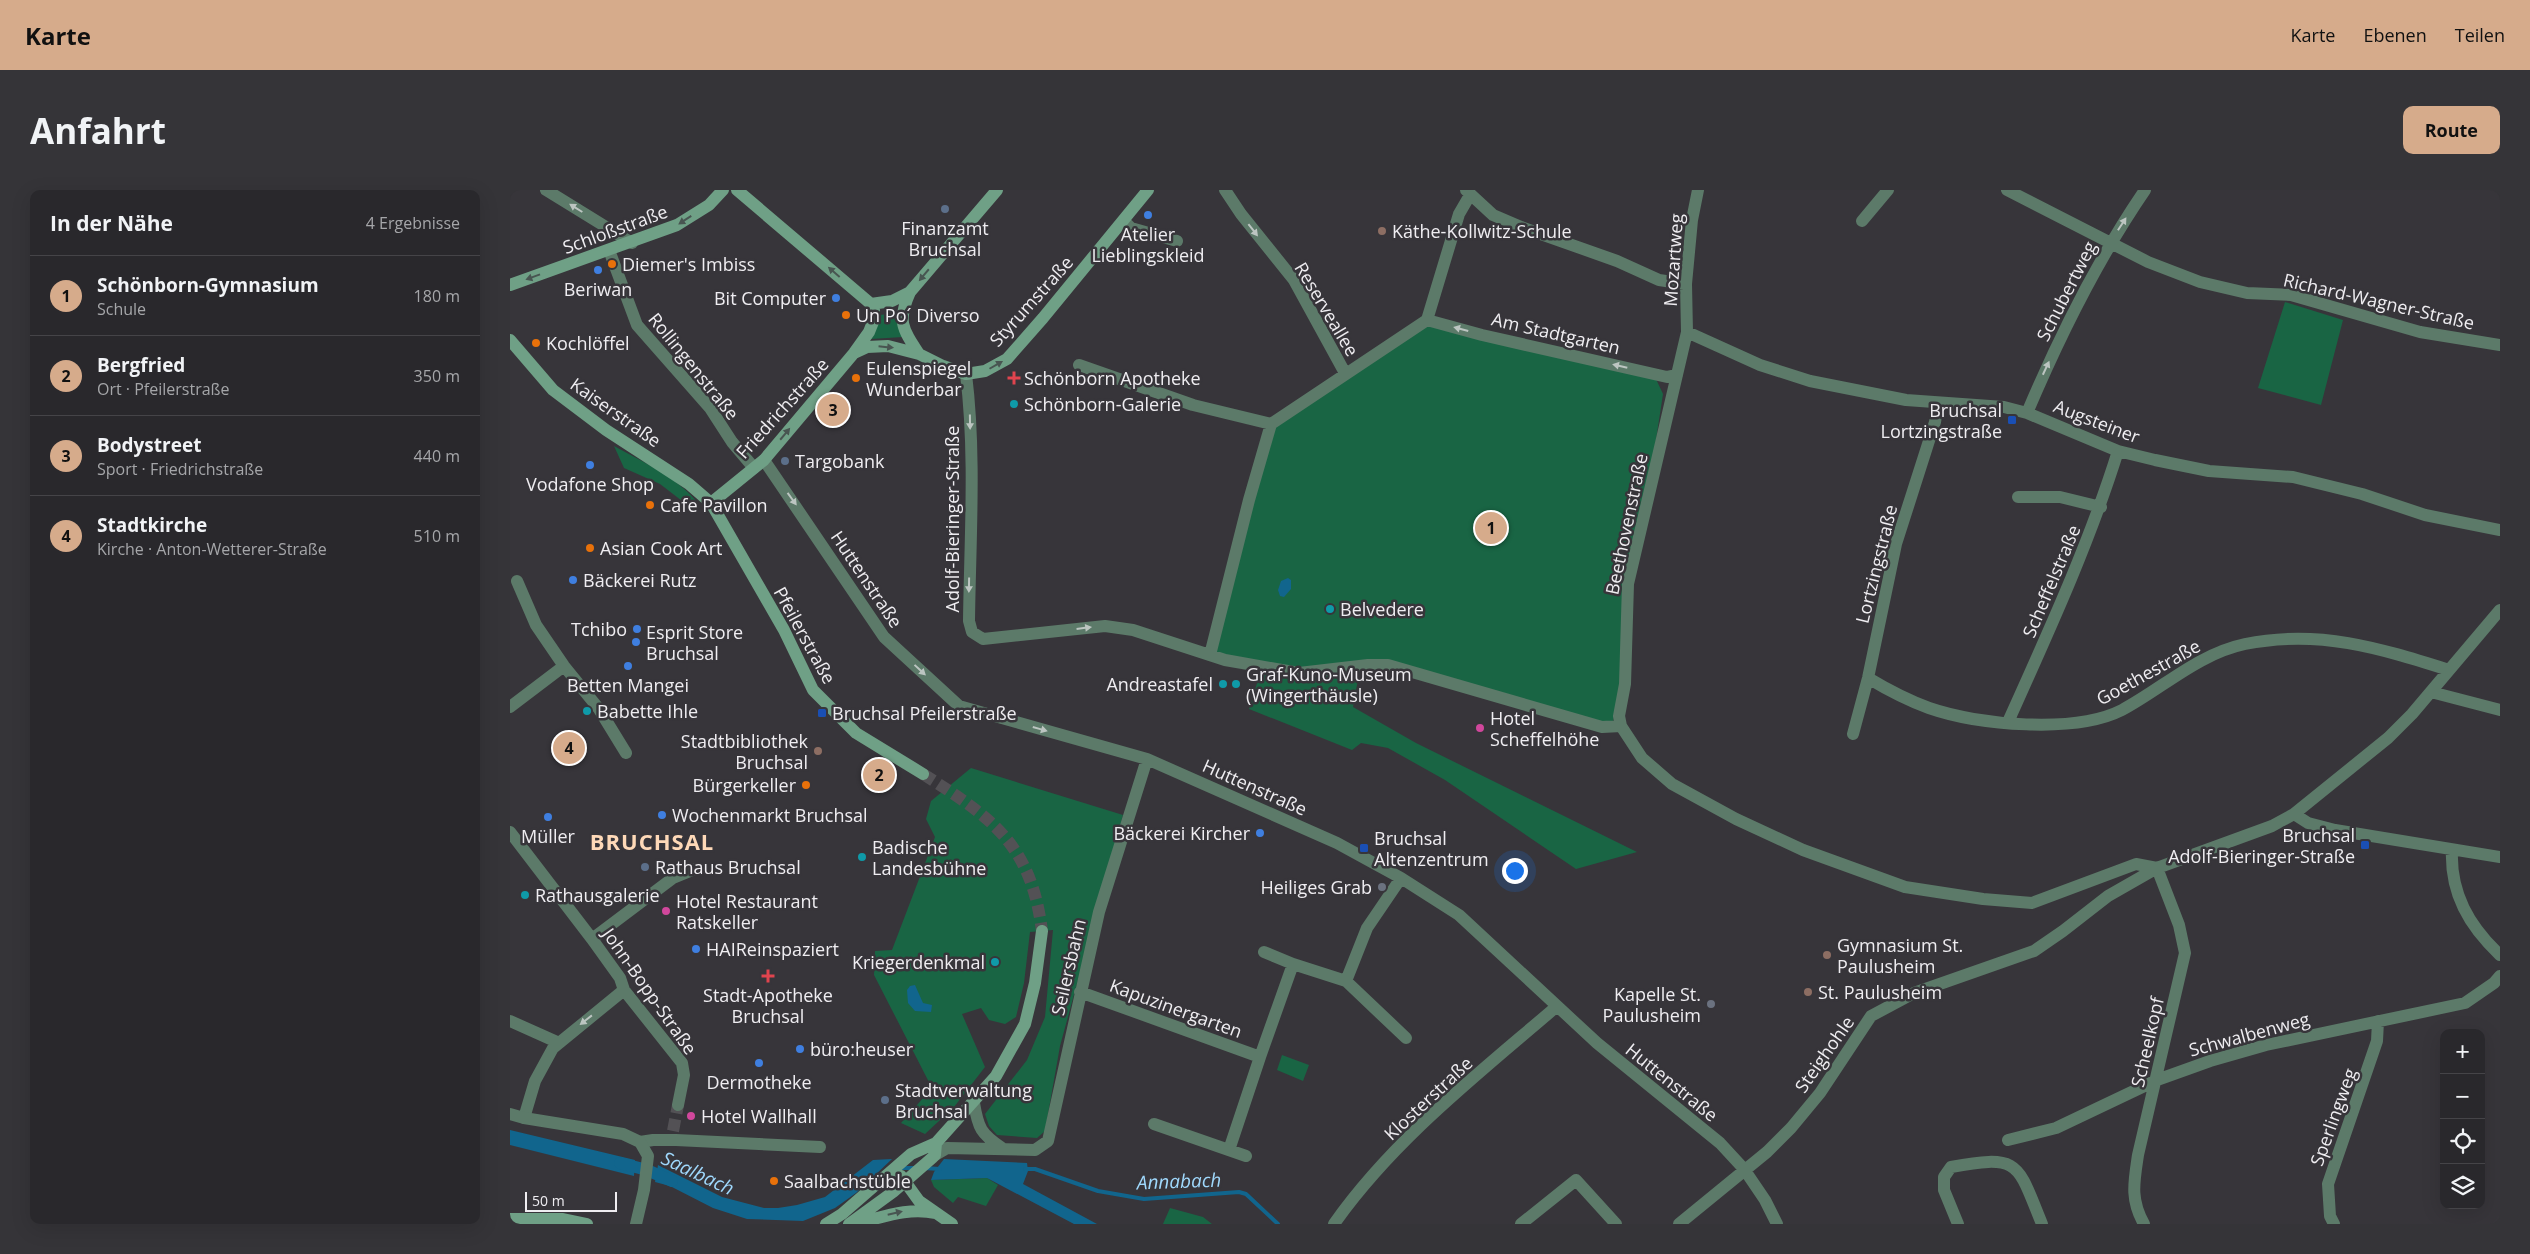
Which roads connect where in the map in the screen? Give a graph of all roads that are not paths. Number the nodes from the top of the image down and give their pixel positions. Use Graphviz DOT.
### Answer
graph roads {
  1 [pos="546,190"];
  2 [pos="723,190"];
  3 [pos="737,190"];
  4 [pos="997,190"];
  5 [pos="1148,190"];
  6 [pos="1225,190"];
  7 [pos="1698,190"];
  8 [pos="1888,190"];
  9 [pos="2006,190"];
  10 [pos="2145,190"];
  11 [pos="1468,193"];
  12 [pos="1862,221"];
  13 [pos="1124,222"];
  14 [pos="1177,241"];
  15 [pos="632,243"];
  16 [pos="2110,243"];
  17 [pos="609,250"];
  18 [pos="1686,284"];
  19 [pos="510,285"];
  20 [pos="910,292"];
  21 [pos="871,304"];
  22 [pos="1427,320"];
  23 [pos="1687,332"];
  24 [pos="510,340"];
  25 [pos="2500,345"];
  26 [pos="854,353"];
  27 [pos="919,354"];
  28 [pos="1079,365"];
  29 [pos="1345,373"];
  30 [pos="966,374"];
  31 [pos="1677,375"];
  32 [pos="1938,404"];
  33 [pos="2027,412"];
  34 [pos="1271,424"];
  35 [pos="2118,451"];
  36 [pos="759,464"];
  37 [pos="2018,497"];
  38 [pos="711,502"];
  39 [pos="2101,507"];
  40 [pos="2500,530"];
  41 [pos="516,581"];
  42 [pos="2500,610"];
  43 [pos="1210,655"];
  44 [pos="564,666"];
  45 [pos="2448,670"];
  46 [pos="1868,678"];
  47 [pos="2431,692"];
  48 [pos="510,707"];
  49 [pos="2500,710"];
  50 [pos="2008,722"];
  51 [pos="1621,726"];
  52 [pos="1853,734"];
  53 [pos="626,753"];
  54 [pos="1147,759"];
  55 [pos="923,774"];
  56 [pos="2294,814"];
  57 [pos="510,832"];
  58 [pos="2452,850"];
  59 [pos="2500,857"];
  60 [pos="2157,868"];
  61 [pos="694,869"];
  62 [pos="1401,878"];
  63 [pos="1042,931"];
  64 [pos="592,939"];
  65 [pos="1264,952"];
  66 [pos="2500,955"];
  67 [pos="1293,964"];
  68 [pos="2500,976"];
  69 [pos="1346,981"];
  70 [pos="624,990"];
  71 [pos="1080,992"];
  72 [pos="1556,1008"];
  73 [pos="510,1021"];
  74 [pos="2378,1021"];
  75 [pos="1406,1038"];
  76 [pos="557,1042"];
  77 [pos="1260,1057"];
  78 [pos="2157,1080"];
  79 [pos="974,1103"];
  80 [pos="678,1105"];
  81 [pos="510,1114"];
  82 [pos="524,1118"];
  83 [pos="1154,1124"];
  84 [pos="2008,1140"];
  85 [pos="640,1142"];
  86 [pos="820,1147"];
  87 [pos="1004,1150"];
  88 [pos="1229,1150"];
  89 [pos="934,1152"];
  90 [pos="1246,1156"];
  91 [pos="895,1168"];
  92 [pos="1744,1169"];
  93 [pos="905,1180"];
  94 [pos="936,1213"];
  95 [pos="510,1219"];
  96 [pos="863,1223"];
  97 [pos="587,1224"];
  98 [pos="636,1224"];
  99 [pos="826,1224"];
  100 [pos="848,1224"];
  101 [pos="952,1224"];
  102 [pos="1334,1224"];
  103 [pos="1521,1224"];
  104 [pos="1616,1224"];
  105 [pos="1679,1224"];
  106 [pos="1776,1224"];
  107 [pos="1958,1224"];
  108 [pos="2042,1224"];
  109 [pos="2144,1224"];
  110 [pos="2334,1224"];
  15 -- 1 [label="street, one-way"];
  2 -- 15 [label="main road, Schloßstraße, one-way"];
  21 -- 3 [label="main road, one-way"];
  4 -- 20 [label="main road, one-way"];
  5 -- 13 [label="main road, Styrumstraße"];
  6 -- 29 [label="street, Reserveallee, one-way"];
  7 -- 18 [label="street, Mozartweg"];
  8 -- 12 [label="street"];
  9 -- 16 [label="street, Richard-Wagner-Straße"];
  16 -- 10 [label="street, Schubertweg, one-way"];
  11 -- 18 [label="street"];
  11 -- 22 [label="street"];
  13 -- 14 [label="street"];
  30 -- 13 [label="main road, Styrumstraße, one-way"];
  15 -- 17 [label="main road, Schloßstraße"];
  16 -- 25 [label="street, Richard-Wagner-Straße"];
  33 -- 16 [label="street, Schubertweg, one-way"];
  17 -- 19 [label="main road, Schloßstraße, one-way"];
  17 -- 36 [label="street, Rollingenstraße"];
  18 -- 23 [label="street, Mozartweg"];
  20 -- 21 [label="main road"];
  20 -- 27 [label="main road"];
  21 -- 26 [label="main road, Friedrichstraße"];
  22 -- 29 [label="street"];
  31 -- 22 [label="street, Am Stadtgarten, one-way"];
  23 -- 31 [label="street, Beethovenstraße"];
  23 -- 32 [label="street, Augsteiner"];
  24 -- 38 [label="main road, Kaiserstraße"];
  26 -- 27 [label="main road, one-way"];
  36 -- 26 [label="main road, Friedrichstraße, one-way"];
  27 -- 30 [label="main road"];
  28 -- 34 [label="street"];
  29 -- 34 [label="street"];
  30 -- 43 [label="street, Adolf-Bieringer-Straße, one-way"];
  31 -- 51 [label="street, Beethovenstraße"];
  32 -- 33 [label="street, Augsteiner"];
  32 -- 46 [label="street, Lortzingstraße"];
  33 -- 35 [label="street, Augsteiner"];
  34 -- 43 [label="street"];
  35 -- 39 [label="street, Scheffelstraße"];
  35 -- 40 [label="street, Augsteiner"];
  36 -- 38 [label="main road, Friedrichstraße"];
  36 -- 54 [label="street, Huttenstraße, one-way"];
  37 -- 39 [label="street"];
  38 -- 55 [label="main road, Pfeilerstraße"];
  39 -- 50 [label="street, Scheffelstraße"];
  41 -- 44 [label="street"];
  42 -- 45 [label="street"];
  43 -- 51 [label="street, Adolf-Bieringer-Straße"];
  44 -- 48 [label="street"];
  44 -- 53 [label="street"];
  45 -- 47 [label="street"];
  45 -- 50 [label="street, Goethestraße"];
  46 -- 50 [label="street, Goethestraße"];
  46 -- 52 [label="street, Lortzingstraße"];
  47 -- 49 [label="street"];
  47 -- 56 [label="street"];
  51 -- 60 [label="street"];
  54 -- 62 [label="street, Huttenstraße"];
  54 -- 71 [label="street, Seilersbahn"];
  56 -- 58 [label="street"];
  56 -- 60 [label="street"];
  57 -- 64 [label="street, John-Bopp-Straße"];
  58 -- 59 [label="street"];
  58 -- 66 [label="street"];
  60 -- 78 [label="street, Scheelkopf"];
  60 -- 92 [label="street, Steighohle"];
  61 -- 64 [label="street"];
  62 -- 69 [label="street"];
  62 -- 72 [label="street, Huttenstraße"];
  63 -- 79 [label="main road"];
  64 -- 70 [label="street, John-Bopp-Straße"];
  65 -- 67 [label="street"];
  67 -- 69 [label="street"];
  67 -- 77 [label="street, Kapuzinergarten"];
  68 -- 74 [label="street, Schwalbenweg"];
  69 -- 75 [label="street"];
  70 -- 76 [label="street, one-way"];
  70 -- 80 [label="street, John-Bopp-Straße"];
  71 -- 77 [label="street, Kapuzinergarten"];
  71 -- 87 [label="street, Seilersbahn"];
  72 -- 92 [label="street, Huttenstraße"];
  72 -- 102 [label="street, Klosterstraße"];
  73 -- 76 [label="street"];
  74 -- 78 [label="street, Schwalbenweg"];
  74 -- 110 [label="street, Sperlingweg"];
  76 -- 82 [label="street"];
  77 -- 88 [label="street, Kapuzinergarten"];
  78 -- 84 [label="street, Schwalbenweg"];
  78 -- 109 [label="street, Scheelkopf"];
  79 -- 87 [label="street"];
  79 -- 89 [label="main road"];
  81 -- 82 [label="street"];
  82 -- 85 [label="street"];
  83 -- 88 [label="street"];
  85 -- 86 [label="street"];
  85 -- 98 [label="street"];
  87 -- 89 [label="street, Seilersbahn"];
  88 -- 90 [label="street"];
  89 -- 91 [label="main road"];
  89 -- 93 [label="main road"];
  91 -- 93 [label="main road"];
  91 -- 99 [label="main road"];
  92 -- 105 [label="street, Steighohle"];
  92 -- 106 [label="street, Huttenstraße"];
  93 -- 94 [label="main road"];
  93 -- 100 [label="main road"];
  96 -- 94 [label="main road, one-way"];
  94 -- 101 [label="main road"];
  95 -- 97 [label="main road"];
  103 -- 104 [label="street"];
  107 -- 108 [label="street"];
}
